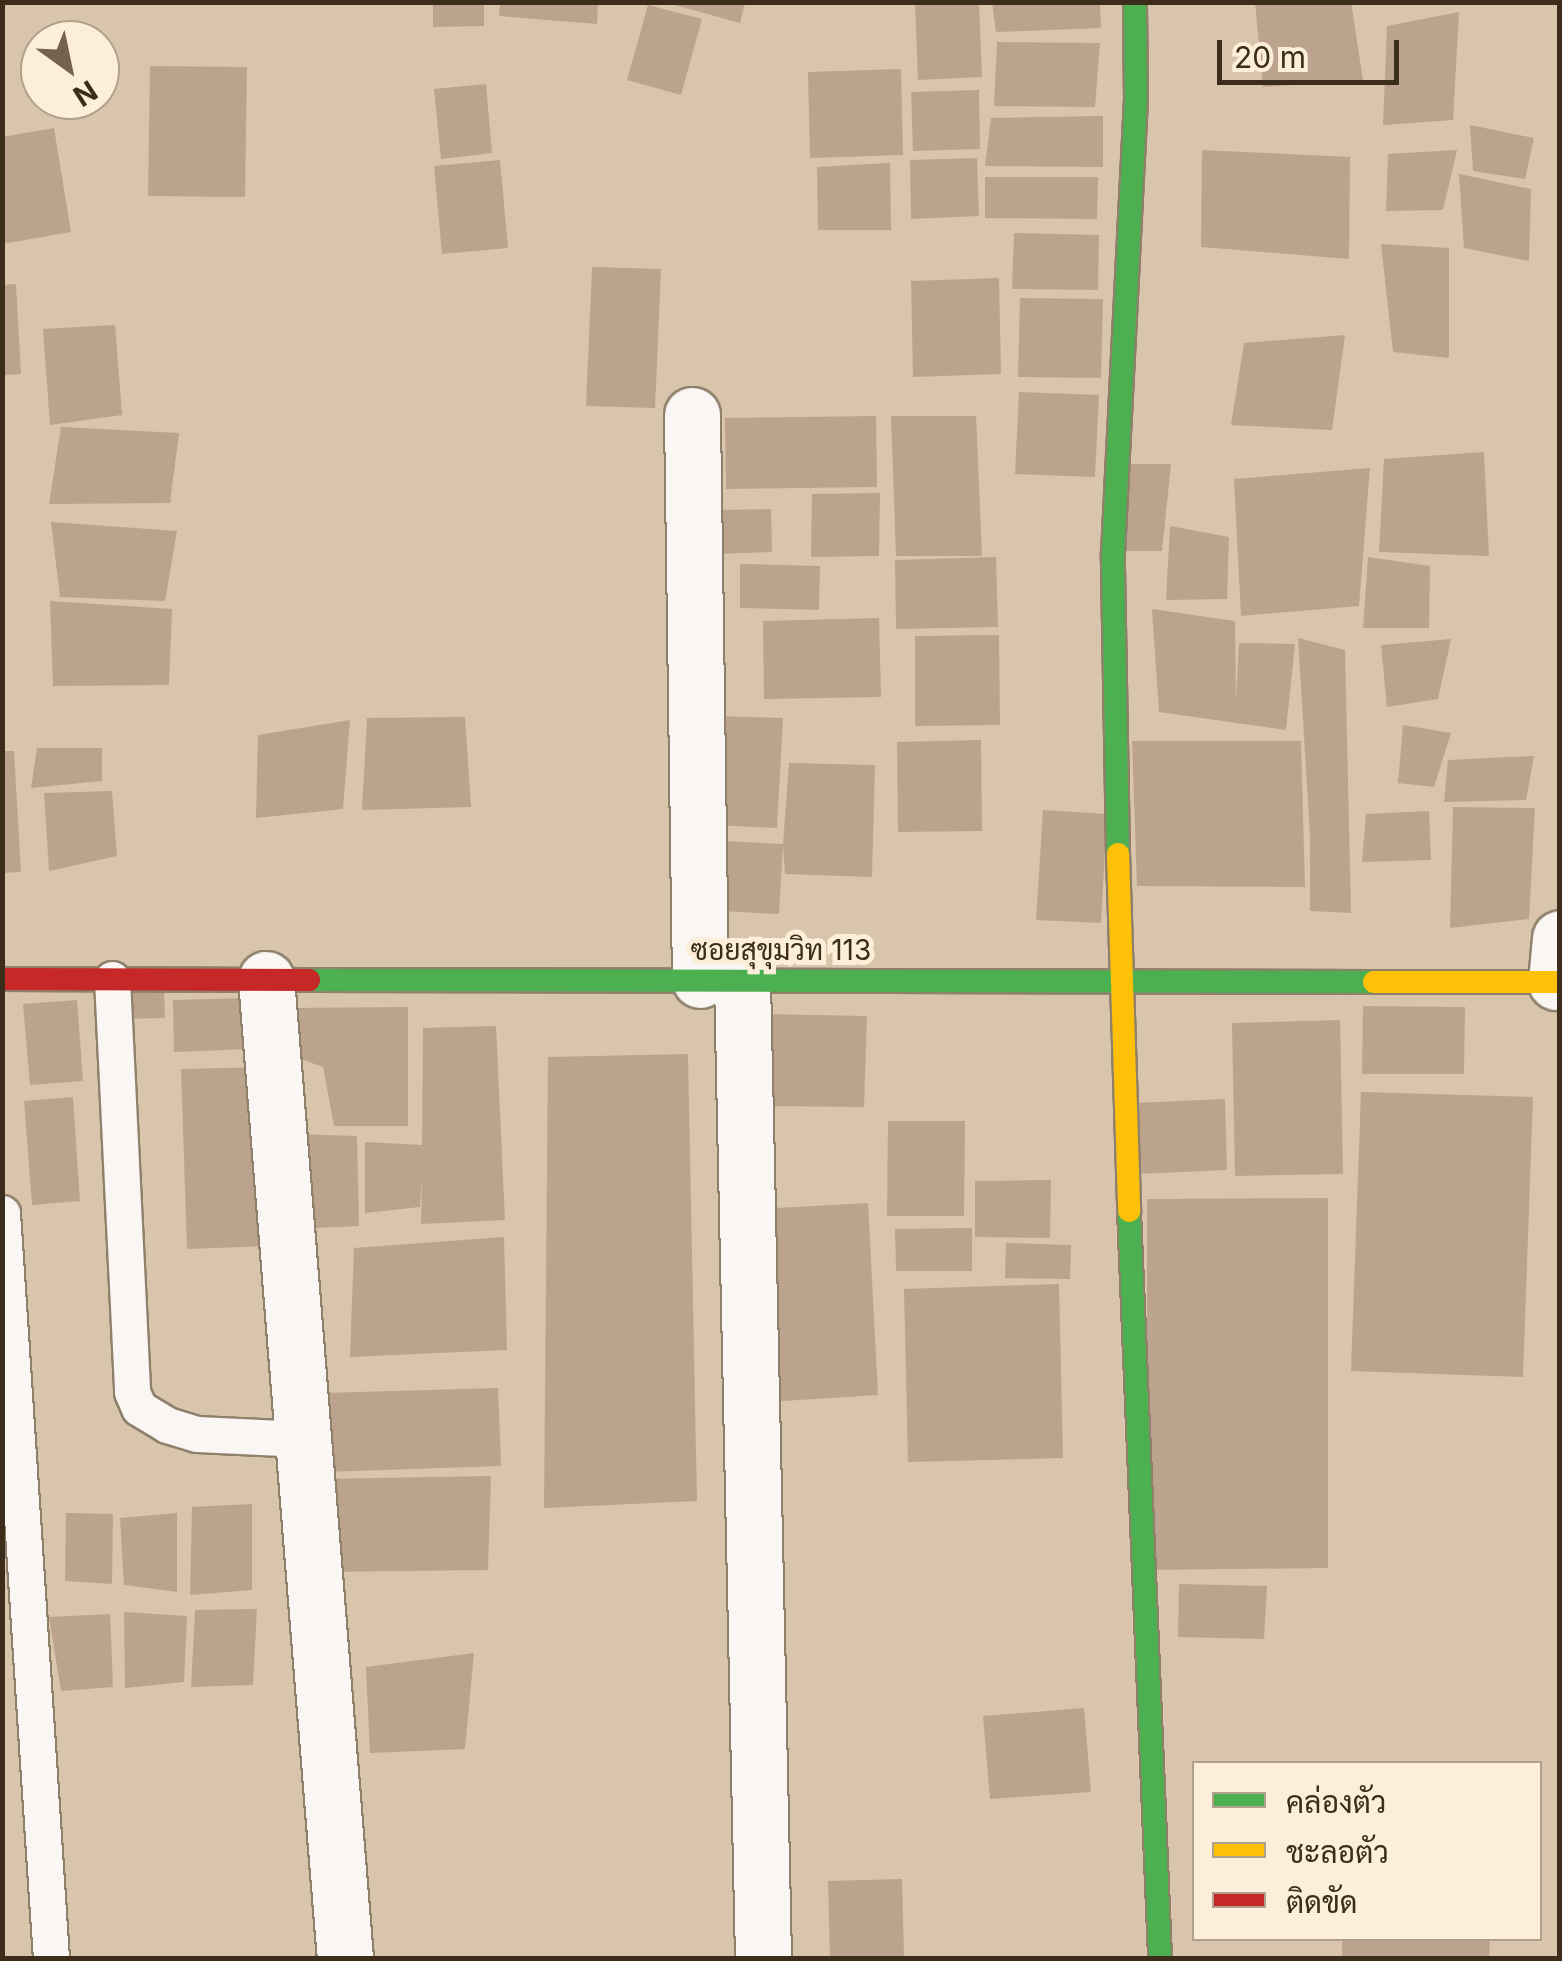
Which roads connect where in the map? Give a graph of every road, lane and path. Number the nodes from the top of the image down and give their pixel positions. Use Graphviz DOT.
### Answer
graph roads {
  1 [pos="1135,2"];
  2 [pos="692,416"];
  3 [pos="1558,967"];
  4 [pos="2,979"];
  5 [pos="112,979"];
  6 [pos="266,979"];
  7 [pos="721,980"];
  8 [pos="1120,981"];
  9 [pos="2,1212"];
  10 [pos="303,1439"];
  11 [pos="51,1958"];
  12 [pos="345,1958"];
  13 [pos="763,1958"];
  14 [pos="1160,1958"];
  1 -- 8 [label="street"];
  2 -- 7 [label="street"];
  3 -- 8 [label="street, ซอยสุขุมวิท 113"];
  4 -- 5 [label="street, ซอยสุขุมวิท 113"];
  5 -- 6 [label="street, ซอยสุขุมวิท 113"];
  5 -- 10 [label="lane"];
  6 -- 7 [label="street, ซอยสุขุมวิท 113"];
  6 -- 10 [label="street"];
  7 -- 8 [label="street, ซอยสุขุมวิท 113"];
  7 -- 13 [label="street"];
  8 -- 14 [label="street"];
  9 -- 11 [label="lane"];
  10 -- 12 [label="street"];
}
